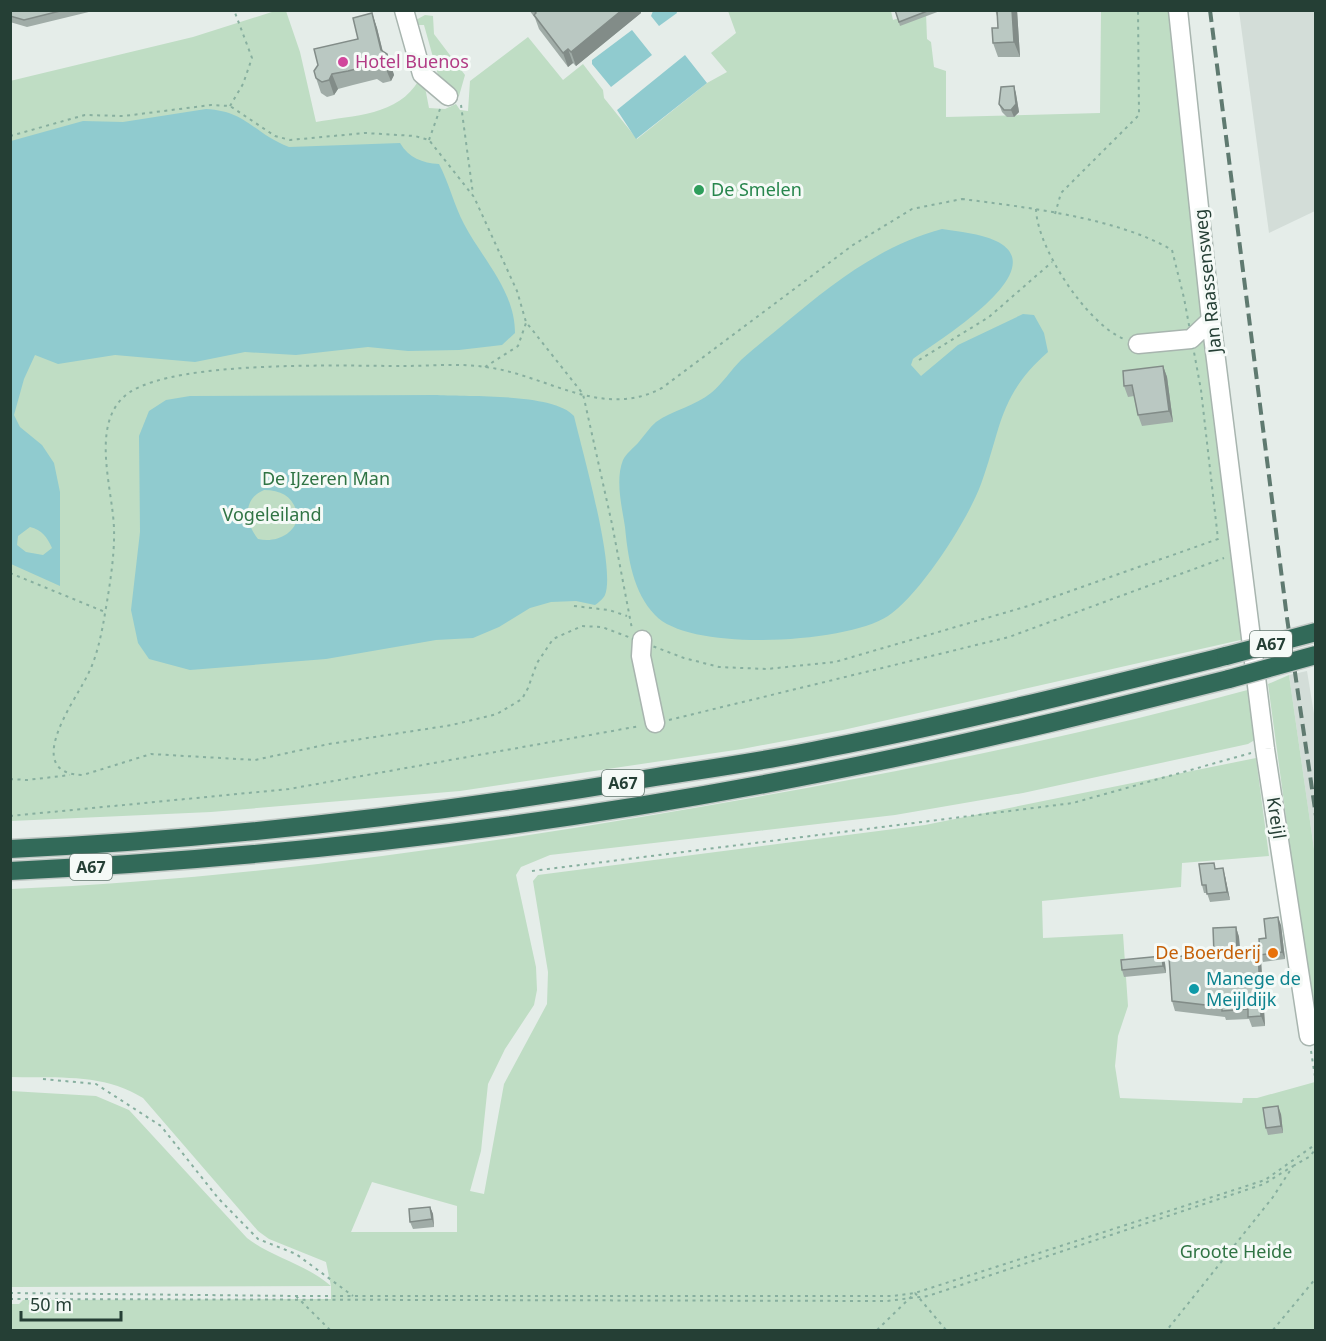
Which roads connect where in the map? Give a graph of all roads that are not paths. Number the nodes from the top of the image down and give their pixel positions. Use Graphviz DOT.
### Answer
graph roads {
  1 [pos="404,10"];
  2 [pos="1178,10"];
  3 [pos="448,96"];
  4 [pos="1211,320"];
  5 [pos="1138,344"];
  6 [pos="1242,552"];
  7 [pos="1316,632"];
  8 [pos="638,639"];
  9 [pos="1316,655"];
  10 [pos="655,723"];
  11 [pos="10,849"];
  12 [pos="10,871"];
  13 [pos="1309,1036"];
  1 -- 3 [label="street"];
  2 -- 4 [label="street, Jan Raassensweg"];
  4 -- 5 [label="street"];
  4 -- 6 [label="street, Jan Raassensweg"];
  6 -- 13 [label="street, Kreijl"];
  7 -- 11 [label="highway, A67, bridge"];
  8 -- 10 [label="street"];
  9 -- 12 [label="highway, A67, bridge"];
}
